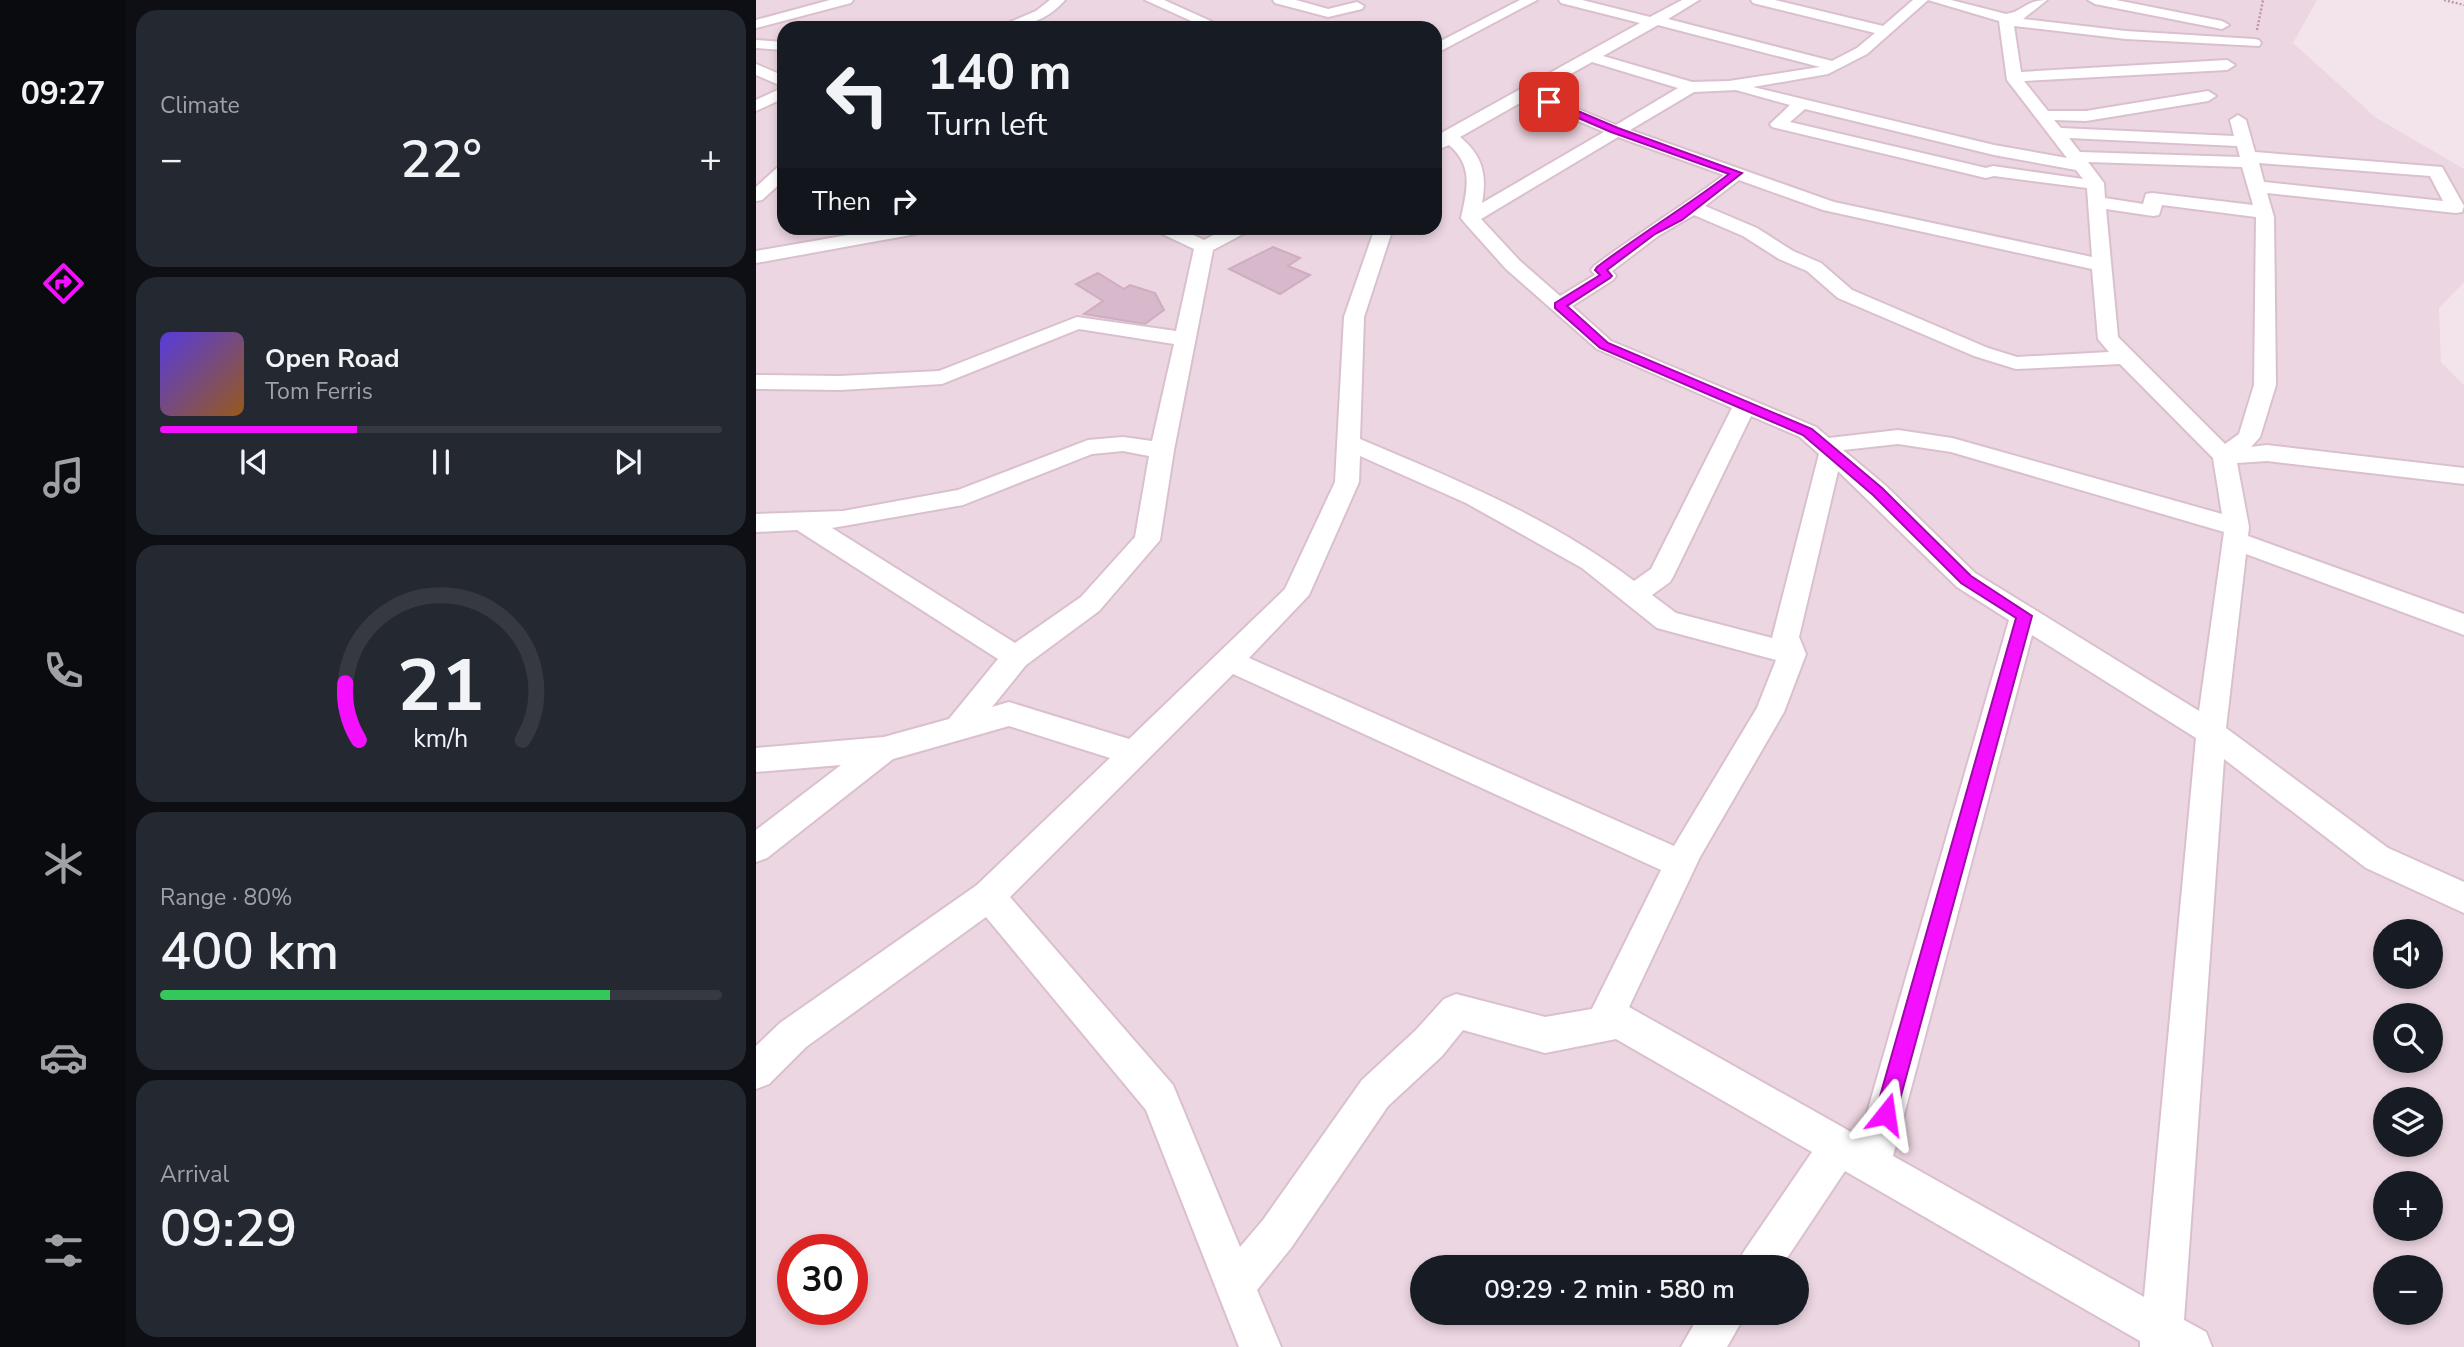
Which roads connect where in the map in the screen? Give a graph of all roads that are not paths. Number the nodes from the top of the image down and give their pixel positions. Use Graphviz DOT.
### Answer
graph roads {
  1 [pos="846,0"];
  2 [pos="1058,0"];
  3 [pos="1152,0"];
  4 [pos="1280,0"];
  5 [pos="1530,0"];
  6 [pos="1566,0"];
  7 [pos="1692,0"];
  8 [pos="1758,0"];
  9 [pos="1921,0"];
  10 [pos="1934,0"];
  11 [pos="2040,0"];
  12 [pos="2095,0"];
  13 [pos="1357,6"];
  14 [pos="1328,13"];
  15 [pos="2006,20"];
  16 [pos="1022,21"];
  17 [pos="1202,21"];
  18 [pos="1342,21"];
  19 [pos="1654,21"];
  20 [pos="756,24"];
  21 [pos="1886,31"];
  22 [pos="756,44"];
  23 [pos="777,46"];
  24 [pos="1442,46"];
  25 [pos="1591,57"];
  26 [pos="2227,65"];
  27 [pos="1834,66"];
  28 [pos="756,69"];
  29 [pos="2015,77"];
  30 [pos="777,79"];
  31 [pos="1729,86"];
  32 [pos="1691,87"];
  33 [pos="1527,93"];
  34 [pos="777,96"];
  35 [pos="2208,96"];
  36 [pos="1802,103"];
  37 [pos="756,106"];
  38 [pos="2238,120"];
  39 [pos="2050,124"];
  40 [pos="1615,130"];
  41 [pos="1448,133"];
  42 [pos="2247,153"];
  43 [pos="1737,173"];
  44 [pos="777,177"];
  45 [pos="2087,178"];
  46 [pos="2257,187"];
  47 [pos="756,196"];
  48 [pos="1692,208"];
  49 [pos="2264,212"];
  50 [pos="1470,218"];
  51 [pos="877,235"];
  52 [pos="1179,235"];
  53 [pos="1227,235"];
  54 [pos="1382,235"];
  55 [pos="1204,247"];
  56 [pos="756,257"];
  57 [pos="2102,265"];
  58 [pos="1559,306"];
  59 [pos="1185,339"];
  60 [pos="2127,357"];
  61 [pos="756,382"];
  62 [pos="1745,405"];
  63 [pos="1349,443"];
  64 [pos="1827,449"];
  65 [pos="1162,450"];
  66 [pos="2224,456"];
  67 [pos="2464,476"];
  68 [pos="802,521"];
  69 [pos="756,523"];
  70 [pos="2236,534"];
  71 [pos="1634,594"];
  72 [pos="2024,616"];
  73 [pos="2464,625"];
  74 [pos="1792,654"];
  75 [pos="1016,657"];
  76 [pos="1230,661"];
  77 [pos="958,728"];
  78 [pos="2211,733"];
  79 [pos="884,749"];
  80 [pos="1134,753"];
  81 [pos="756,760"];
  82 [pos="756,848"];
  83 [pos="1681,864"];
  84 [pos="989,896"];
  85 [pos="2464,898"];
  86 [pos="1618,1021"];
  87 [pos="756,1071"];
  88 [pos="1855,1157"];
  89 [pos="1768,1255"];
  90 [pos="1235,1285"];
  91 [pos="1717,1325"];
  92 [pos="2162,1340"];
  93 [pos="1260,1347"];
  94 [pos="1702,1347"];
  95 [pos="2191,1347"];
  1 -- 20 [label="street"];
  2 -- 16 [label="street"];
  3 -- 17 [label="street"];
  4 -- 14 [label="street"];
  5 -- 24 [label="street"];
  6 -- 19 [label="street"];
  7 -- 19 [label="street"];
  8 -- 21 [label="street"];
  9 -- 21 [label="street"];
  10 -- 15 [label="street"];
  11 -- 15 [label="street"];
  12 -- 15 [label="street"];
  13 -- 14 [label="street"];
  14 -- 18 [label="street"];
  15 -- 29 [label="street"];
  19 -- 25 [label="street"];
  19 -- 27 [label="street"];
  21 -- 27 [label="street"];
  22 -- 23 [label="street"];
  25 -- 32 [label="street"];
  25 -- 33 [label="street"];
  26 -- 29 [label="street"];
  27 -- 31 [label="street"];
  28 -- 30 [label="street"];
  29 -- 39 [label="street"];
  31 -- 32 [label="street"];
  31 -- 36 [label="street"];
  32 -- 40 [label="street"];
  33 -- 40 [label="street"];
  33 -- 41 [label="street"];
  34 -- 37 [label="street"];
  35 -- 39 [label="street"];
  36 -- 45 [label="street"];
  36 -- 45 [label="street"];
  38 -- 42 [label="street"];
  39 -- 42 [label="street"];
  39 -- 45 [label="street"];
  40 -- 43 [label="street"];
  40 -- 50 [label="street"];
  41 -- 50 [label="street"];
  42 -- 45 [label="street"];
  42 -- 46 [label="street"];
  42 -- 46 [label="street"];
  43 -- 48 [label="street"];
  43 -- 57 [label="street"];
  44 -- 47 [label="street"];
  45 -- 49 [label="street"];
  45 -- 57 [label="street"];
  46 -- 49 [label="street"];
  48 -- 58 [label="street"];
  48 -- 60 [label="street"];
  49 -- 66 [label="street"];
  50 -- 58 [label="street"];
  51 -- 56 [label="street"];
  52 -- 55 [label="street"];
  53 -- 55 [label="street"];
  54 -- 63 [label="street"];
  55 -- 59 [label="street"];
  57 -- 60 [label="street"];
  58 -- 62 [label="street"];
  59 -- 61 [label="street"];
  59 -- 65 [label="street"];
  60 -- 66 [label="street"];
  62 -- 64 [label="street"];
  62 -- 71 [label="street"];
  63 -- 71 [label="street"];
  63 -- 76 [label="street"];
  64 -- 70 [label="street"];
  64 -- 72 [label="street"];
  64 -- 74 [label="street"];
  65 -- 68 [label="street"];
  65 -- 75 [label="street"];
  66 -- 67 [label="street"];
  66 -- 70 [label="street"];
  68 -- 69 [label="street"];
  68 -- 75 [label="street"];
  70 -- 73 [label="street"];
  70 -- 78 [label="street"];
  71 -- 74 [label="street"];
  72 -- 78 [label="street"];
  72 -- 88 [label="street"];
  74 -- 83 [label="street"];
  75 -- 77 [label="street"];
  76 -- 80 [label="street"];
  76 -- 83 [label="street"];
  77 -- 79 [label="street"];
  77 -- 80 [label="street"];
  78 -- 85 [label="street"];
  78 -- 92 [label="street"];
  79 -- 81 [label="street"];
  79 -- 82 [label="street"];
  80 -- 84 [label="street"];
  83 -- 86 [label="street"];
  84 -- 87 [label="street"];
  84 -- 90 [label="street"];
  86 -- 88 [label="street"];
  86 -- 90 [label="street"];
  88 -- 89 [label="street"];
  88 -- 92 [label="street"];
  90 -- 93 [label="street"];
  91 -- 94 [label="street"];
  92 -- 95 [label="street"];
}
